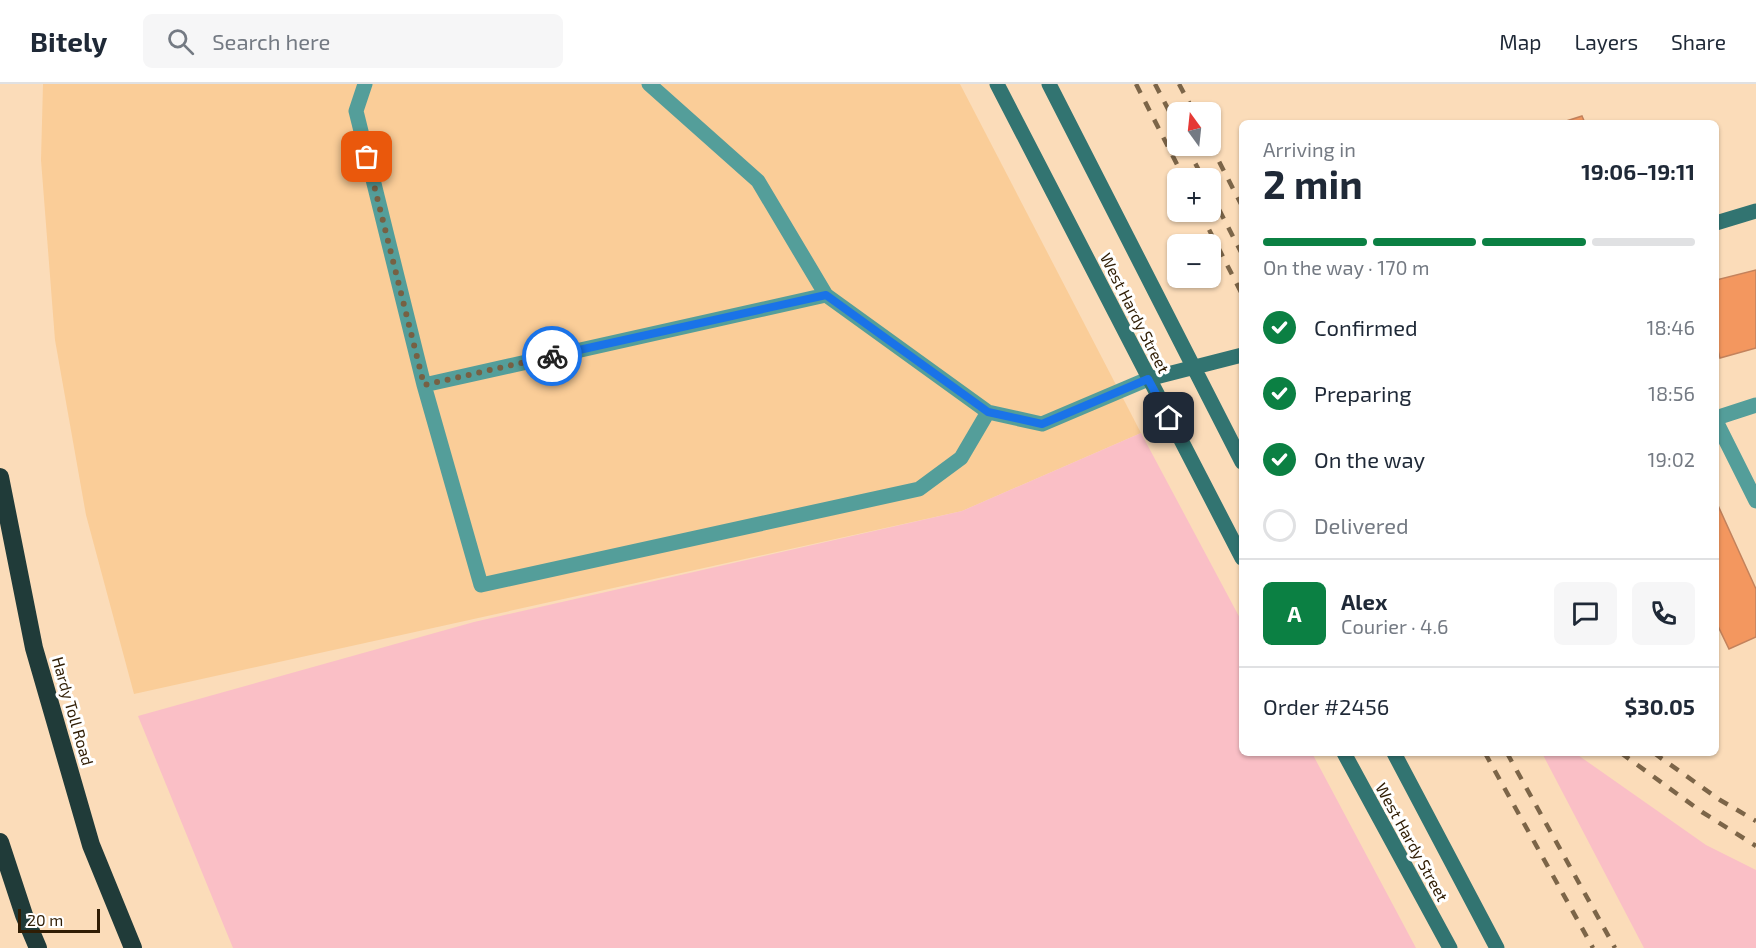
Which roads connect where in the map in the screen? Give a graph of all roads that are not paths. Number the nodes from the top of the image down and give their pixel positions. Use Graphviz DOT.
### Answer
graph roads {
  1 [pos="365,84"];
  2 [pos="649,84"];
  3 [pos="997,84"];
  4 [pos="1049,84"];
  5 [pos="1756,211"];
  6 [pos="1719,222"];
  7 [pos="826,295"];
  8 [pos="1239,356"];
  9 [pos="1193,369"];
  10 [pos="1148,379"];
  11 [pos="424,385"];
  12 [pos="1756,405"];
  13 [pos="988,412"];
  14 [pos="1719,419"];
  15 [pos="1719,426"];
  16 [pos="1239,456"];
  17 [pos="0,477"];
  18 [pos="1756,501"];
  19 [pos="1239,552"];
  20 [pos="1346,756"];
  21 [pos="1396,756"];
  22 [pos="0,842"];
  23 [pos="38,948"];
  24 [pos="133,948"];
  25 [pos="1450,948"];
  26 [pos="1497,948"];
  1 -- 11 [label="lane"];
  2 -- 7 [label="lane"];
  3 -- 10 [label="main road, West Hardy Street"];
  4 -- 9 [label="main road, West Hardy Street"];
  5 -- 6 [label="main road"];
  7 -- 11 [label="lane"];
  7 -- 13 [label="lane"];
  8 -- 9 [label="main road"];
  9 -- 10 [label="main road"];
  9 -- 16 [label="main road, West Hardy Street"];
  10 -- 13 [label="lane"];
  10 -- 19 [label="main road, West Hardy Street"];
  11 -- 13 [label="lane"];
  12 -- 14 [label="lane"];
  15 -- 18 [label="lane"];
  17 -- 24 [label="highway, Hardy Toll Road"];
  20 -- 25 [label="main road, West Hardy Street"];
  21 -- 26 [label="main road, West Hardy Street"];
  22 -- 23 [label="highway"];
}
